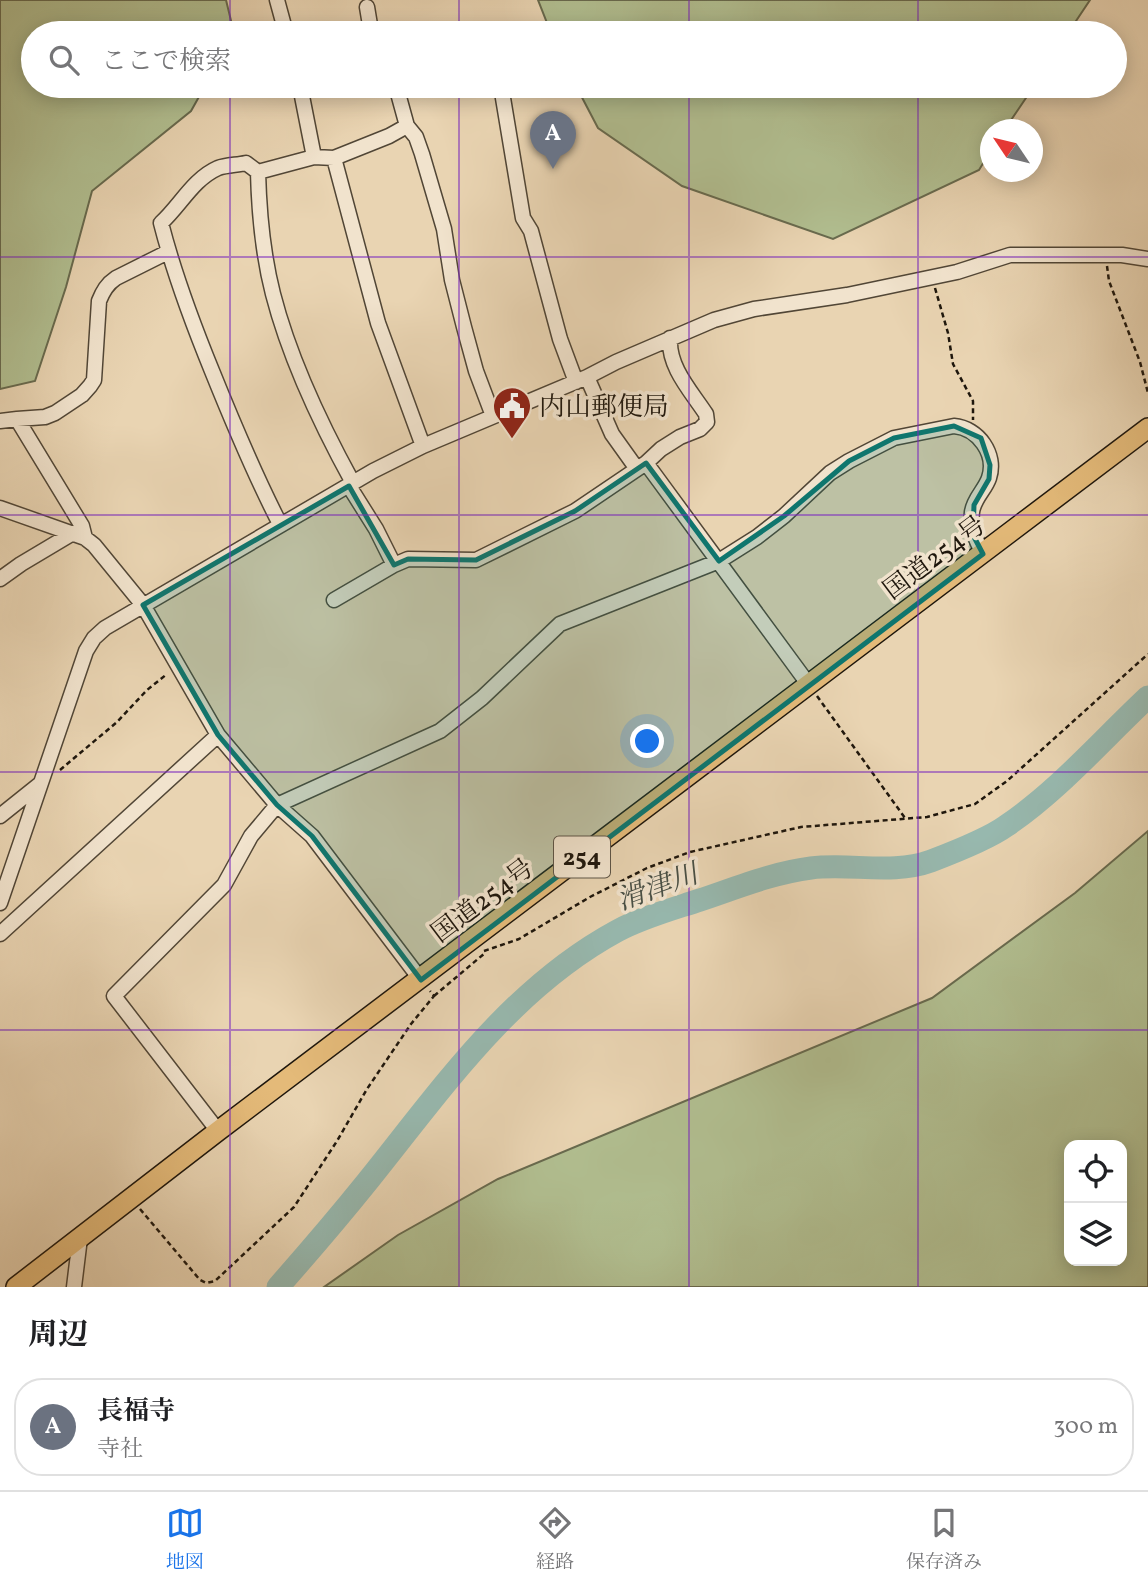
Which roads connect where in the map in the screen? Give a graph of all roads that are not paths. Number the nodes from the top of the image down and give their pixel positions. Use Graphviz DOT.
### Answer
graph roads {
  1 [pos="277,0"];
  2 [pos="367,8"];
  3 [pos="283,21"];
  4 [pos="369,21"];
  5 [pos="302,98"];
  6 [pos="399,98"];
  7 [pos="502,98"];
  8 [pos="407,126"];
  9 [pos="314,157"];
  10 [pos="334,158"];
  11 [pos="258,172"];
  12 [pos="168,253"];
  13 [pos="1148,259"];
  14 [pos="670,338"];
  15 [pos="581,380"];
  16 [pos="493,416"];
  17 [pos="17,419"];
  18 [pos="0,421"];
  19 [pos="1148,428"];
  20 [pos="423,446"];
  21 [pos="642,466"];
  22 [pos="351,484"];
  23 [pos="0,509"];
  24 [pos="280,524"];
  25 [pos="79,536"];
  26 [pos="983,554"];
  27 [pos="719,561"];
  28 [pos="394,565"];
  29 [pos="0,579"];
  30 [pos="334,600"];
  31 [pos="143,605"];
  32 [pos="809,685"];
  33 [pos="218,735"];
  34 [pos="41,783"];
  35 [pos="276,804"];
  36 [pos="0,816"];
  37 [pos="0,903"];
  38 [pos="0,934"];
  39 [pos="421,979"];
  40 [pos="218,1131"];
  41 [pos="80,1238"];
  42 [pos="16,1287"];
  43 [pos="74,1287"];
  1 -- 3 [label="street"];
  2 -- 4 [label="street"];
  5 -- 9 [label="street"];
  6 -- 8 [label="street"];
  7 -- 15 [label="street"];
  8 -- 10 [label="street"];
  8 -- 16 [label="street"];
  9 -- 10 [label="street"];
  9 -- 11 [label="street"];
  10 -- 20 [label="street"];
  11 -- 12 [label="street"];
  11 -- 22 [label="street"];
  12 -- 17 [label="street"];
  12 -- 24 [label="street"];
  13 -- 14 [label="street"];
  14 -- 15 [label="street"];
  14 -- 21 [label="street"];
  15 -- 16 [label="street"];
  15 -- 21 [label="street"];
  16 -- 20 [label="street"];
  17 -- 18 [label="street"];
  17 -- 25 [label="street"];
  19 -- 26 [label="highway, 国道254号 / 254"];
  20 -- 22 [label="street"];
  21 -- 27 [label="street"];
  21 -- 28 [label="street"];
  22 -- 24 [label="street"];
  22 -- 28 [label="street"];
  23 -- 25 [label="street"];
  24 -- 31 [label="street"];
  25 -- 29 [label="street"];
  25 -- 31 [label="street"];
  26 -- 27 [label="street"];
  26 -- 32 [label="highway, 国道254号 / 254"];
  27 -- 32 [label="street"];
  27 -- 35 [label="street"];
  28 -- 30 [label="street"];
  31 -- 33 [label="street"];
  31 -- 34 [label="street"];
  32 -- 39 [label="highway, 国道254号 / 254"];
  33 -- 35 [label="street"];
  33 -- 38 [label="street"];
  34 -- 36 [label="street"];
  34 -- 37 [label="street"];
  35 -- 39 [label="street"];
  35 -- 40 [label="street"];
  39 -- 40 [label="highway, 国道254号 / 254"];
  40 -- 41 [label="highway, 国道254号 / 254"];
  41 -- 42 [label="highway, 国道254号 / 254"];
  41 -- 43 [label="street"];
}
